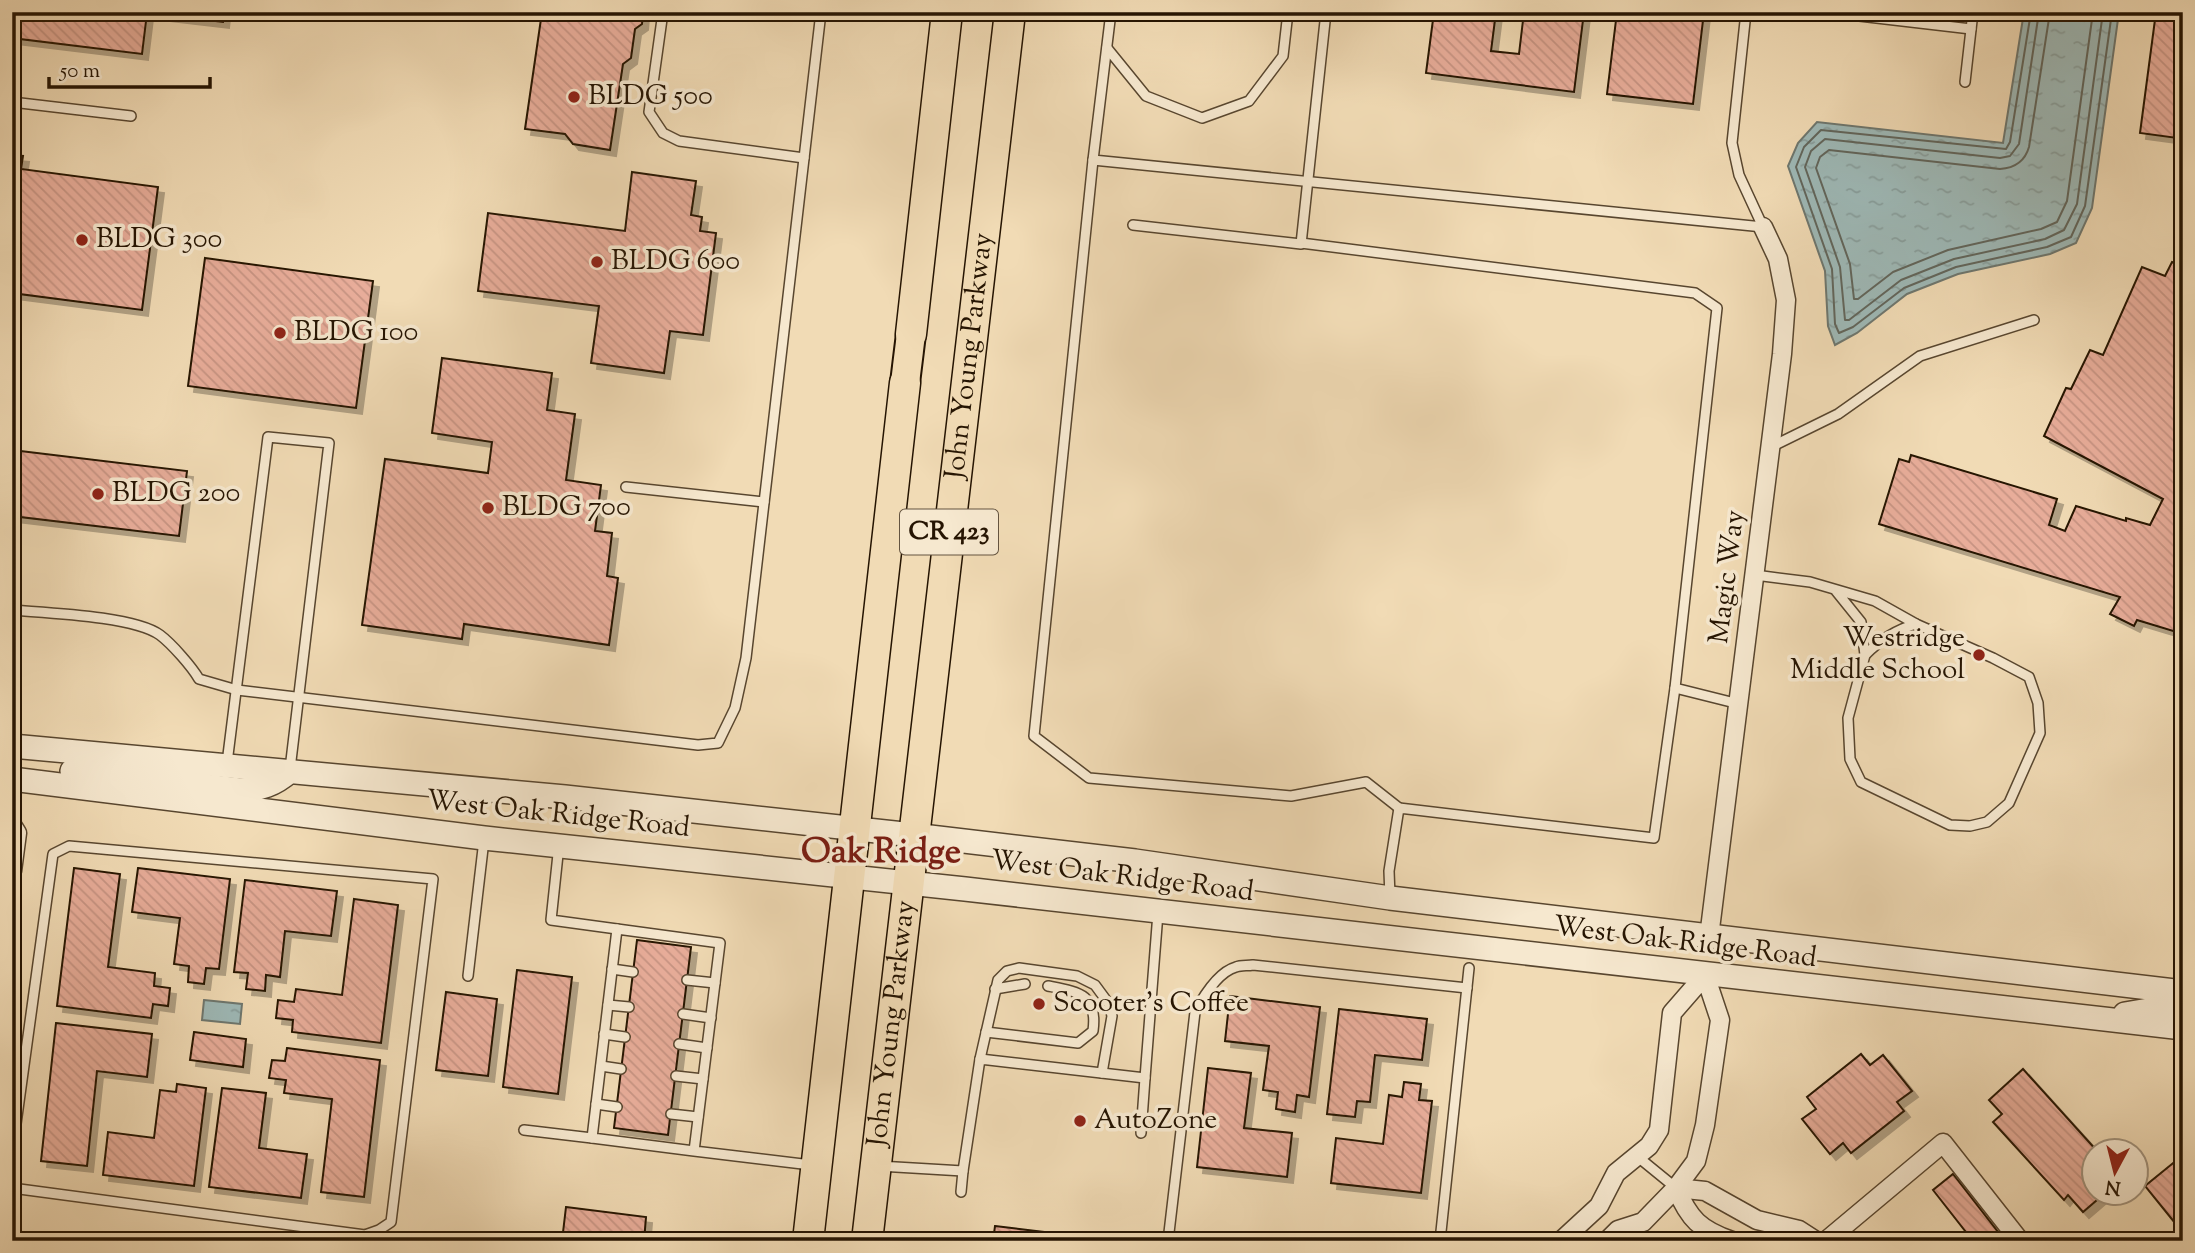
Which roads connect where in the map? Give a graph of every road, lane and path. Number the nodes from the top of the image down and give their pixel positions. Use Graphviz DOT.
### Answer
graph roads {
  1 [pos="663,12"];
  2 [pos="821,12"];
  3 [pos="947,12"];
  4 [pos="1010,12"];
  5 [pos="1111,12"];
  6 [pos="1288,12"];
  7 [pos="1326,12"];
  8 [pos="1746,12"];
  9 [pos="1825,12"];
  10 [pos="1973,12"];
  11 [pos="1971,29"];
  12 [pos="1107,48"];
  13 [pos="1965,82"];
  14 [pos="12,102"];
  15 [pos="131,116"];
  16 [pos="804,158"];
  17 [pos="1093,160"];
  18 [pos="1307,182"];
  19 [pos="1133,225"];
  20 [pos="1763,227"];
  21 [pos="1301,243"];
  22 [pos="2034,320"];
  23 [pos="911,334"];
  24 [pos="905,383"];
  25 [pos="1770,448"];
  26 [pos="626,487"];
  27 [pos="764,502"];
  28 [pos="1755,575"];
  29 [pos="1836,590"];
  30 [pos="12,610"];
  31 [pos="1916,624"];
  32 [pos="1865,655"];
  33 [pos="1675,688"];
  34 [pos="237,690"];
  35 [pos="299,696"];
  36 [pos="1739,704"];
  37 [pos="12,746"];
  38 [pos="227,766"];
  39 [pos="290,771"];
  40 [pos="12,778"];
  41 [pos="1399,808"];
  42 [pos="12,825"];
  43 [pos="854,828"];
  44 [pos="913,835"];
  45 [pos="484,838"];
  46 [pos="559,845"];
  47 [pos="12,871"];
  48 [pos="848,876"];
  49 [pos="908,883"];
  50 [pos="1390,898"];
  51 [pos="1158,912"];
  52 [pos="617,929"];
  53 [pos="1709,937"];
  54 [pos="1469,968"];
  55 [pos="612,969"];
  56 [pos="633,972"];
  57 [pos="1705,975"];
  58 [pos="468,976"];
  59 [pos="687,980"];
  60 [pos="715,983"];
  61 [pos="1025,984"];
  62 [pos="1048,986"];
  63 [pos="1467,988"];
  64 [pos="995,989"];
  65 [pos="2183,992"];
  66 [pos="608,1005"];
  67 [pos="629,1007"];
  68 [pos="2183,1007"];
  69 [pos="683,1014"];
  70 [pos="710,1018"];
  71 [pos="2098,1019"];
  72 [pos="2183,1028"];
  73 [pos="1093,1031"];
  74 [pos="986,1032"];
  75 [pos="1110,1033"];
  76 [pos="604,1034"];
  77 [pos="625,1037"];
  78 [pos="680,1044"];
  79 [pos="707,1048"];
  80 [pos="980,1059"];
  81 [pos="601,1066"];
  82 [pos="621,1069"];
  83 [pos="1102,1073"];
  84 [pos="676,1076"];
  85 [pos="1145,1078"];
  86 [pos="703,1079"];
  87 [pos="596,1104"];
  88 [pos="617,1107"];
  89 [pos="671,1114"];
  90 [pos="698,1117"];
  91 [pos="524,1130"];
  92 [pos="1141,1133"];
  93 [pos="592,1138"];
  94 [pos="694,1151"];
  95 [pos="12,1153"];
  96 [pos="1638,1157"];
  97 [pos="816,1165"];
  98 [pos="876,1166"];
  99 [pos="963,1171"];
  100 [pos="12,1188"];
  101 [pos="1676,1188"];
  102 [pos="961,1192"];
  103 [pos="1710,1237"];
  104 [pos="1608,1240"];
  105 [pos="808,1241"];
  106 [pos="867,1241"];
  107 [pos="1168,1241"];
  108 [pos="1440,1241"];
  109 [pos="1561,1241"];
  110 [pos="1732,1241"];
  111 [pos="1816,1241"];
  112 [pos="1826,1241"];
  113 [pos="2020,1241"];
  1 -- 16 [label="lane"];
  2 -- 16 [label="lane"];
  3 -- 23 [label="highway, CR 423"];
  4 -- 44 [label="highway, John Young Parkway / CR 423"];
  5 -- 12 [label="lane"];
  6 -- 12 [label="lane"];
  7 -- 18 [label="lane"];
  8 -- 20 [label="lane"];
  9 -- 11 [label="lane"];
  10 -- 11 [label="lane"];
  11 -- 13 [label="lane"];
  12 -- 17 [label="lane"];
  14 -- 15 [label="lane"];
  16 -- 27 [label="lane"];
  17 -- 18 [label="lane"];
  17 -- 41 [label="lane"];
  18 -- 20 [label="lane"];
  18 -- 21 [label="lane"];
  19 -- 21 [label="lane"];
  20 -- 25 [label="street, Magic Way"];
  21 -- 33 [label="lane"];
  22 -- 25 [label="lane"];
  23 -- 24 [label="main road, CR 423"];
  24 -- 43 [label="highway, CR 423"];
  25 -- 28 [label="street, Magic Way"];
  26 -- 27 [label="lane"];
  27 -- 35 [label="lane"];
  28 -- 29 [label="lane"];
  28 -- 36 [label="street, Magic Way"];
  29 -- 31 [label="lane"];
  29 -- 32 [label="lane"];
  30 -- 34 [label="lane"];
  31 -- 32 [label="lane"];
  31 -- 32 [label="lane"];
  33 -- 36 [label="lane"];
  33 -- 41 [label="lane"];
  34 -- 35 [label="lane"];
  34 -- 35 [label="lane"];
  34 -- 38 [label="lane"];
  35 -- 39 [label="lane"];
  36 -- 53 [label="street, Magic Way"];
  37 -- 38 [label="street, West Oak Ridge Road"];
  38 -- 39 [label="street, West Oak Ridge Road"];
  39 -- 40 [label="street"];
  39 -- 43 [label="street, West Oak Ridge Road"];
  40 -- 45 [label="street, West Oak Ridge Road"];
  41 -- 50 [label="lane"];
  42 -- 47 [label="street"];
  43 -- 44 [label="street, West Oak Ridge Road"];
  43 -- 48 [label="highway, CR 423"];
  44 -- 49 [label="highway, John Young Parkway / CR 423"];
  44 -- 50 [label="street, West Oak Ridge Road"];
  45 -- 46 [label="street, West Oak Ridge Road"];
  45 -- 58 [label="lane"];
  46 -- 48 [label="street, West Oak Ridge Road"];
  46 -- 52 [label="lane"];
  48 -- 49 [label="street, West Oak Ridge Road"];
  48 -- 97 [label="highway, CR 423"];
  49 -- 51 [label="street, West Oak Ridge Road"];
  49 -- 98 [label="highway, John Young Parkway / CR 423"];
  50 -- 53 [label="street, West Oak Ridge Road"];
  51 -- 57 [label="street, West Oak Ridge Road"];
  51 -- 85 [label="lane"];
  52 -- 55 [label="lane"];
  52 -- 60 [label="lane"];
  53 -- 57 [label="street"];
  53 -- 65 [label="street, West Oak Ridge Road"];
  54 -- 63 [label="lane"];
  55 -- 56 [label="lane"];
  55 -- 66 [label="lane"];
  57 -- 71 [label="street, West Oak Ridge Road"];
  57 -- 96 [label="street"];
  57 -- 101 [label="street"];
  59 -- 60 [label="lane"];
  60 -- 70 [label="lane"];
  61 -- 64 [label="lane"];
  62 -- 73 [label="lane"];
  63 -- 107 [label="lane"];
  63 -- 108 [label="lane"];
  64 -- 74 [label="lane"];
  64 -- 75 [label="lane"];
  66 -- 67 [label="lane"];
  66 -- 76 [label="lane"];
  68 -- 71 [label="street"];
  69 -- 70 [label="lane"];
  70 -- 79 [label="lane"];
  71 -- 72 [label="street, West Oak Ridge Road"];
  73 -- 74 [label="lane"];
  73 -- 75 [label="lane"];
  74 -- 80 [label="lane"];
  75 -- 83 [label="lane"];
  76 -- 77 [label="lane"];
  76 -- 81 [label="lane"];
  78 -- 79 [label="lane"];
  79 -- 86 [label="lane"];
  80 -- 83 [label="lane"];
  80 -- 99 [label="lane"];
  81 -- 82 [label="lane"];
  81 -- 87 [label="lane"];
  83 -- 85 [label="lane"];
  84 -- 86 [label="lane"];
  85 -- 92 [label="lane"];
  86 -- 90 [label="lane"];
  87 -- 88 [label="lane"];
  87 -- 93 [label="lane"];
  89 -- 90 [label="lane"];
  90 -- 94 [label="lane"];
  91 -- 93 [label="lane"];
  93 -- 94 [label="lane"];
  94 -- 97 [label="lane"];
  95 -- 100 [label="lane"];
  96 -- 101 [label="lane"];
  96 -- 109 [label="street"];
  97 -- 105 [label="highway, CR 423"];
  98 -- 99 [label="lane"];
  98 -- 106 [label="highway, John Young Parkway / CR 423"];
  99 -- 102 [label="lane"];
  101 -- 103 [label="street"];
  101 -- 104 [label="street"];
  101 -- 111 [label="street"];
  103 -- 110 [label="street"];
  112 -- 113 [label="street"];
}
